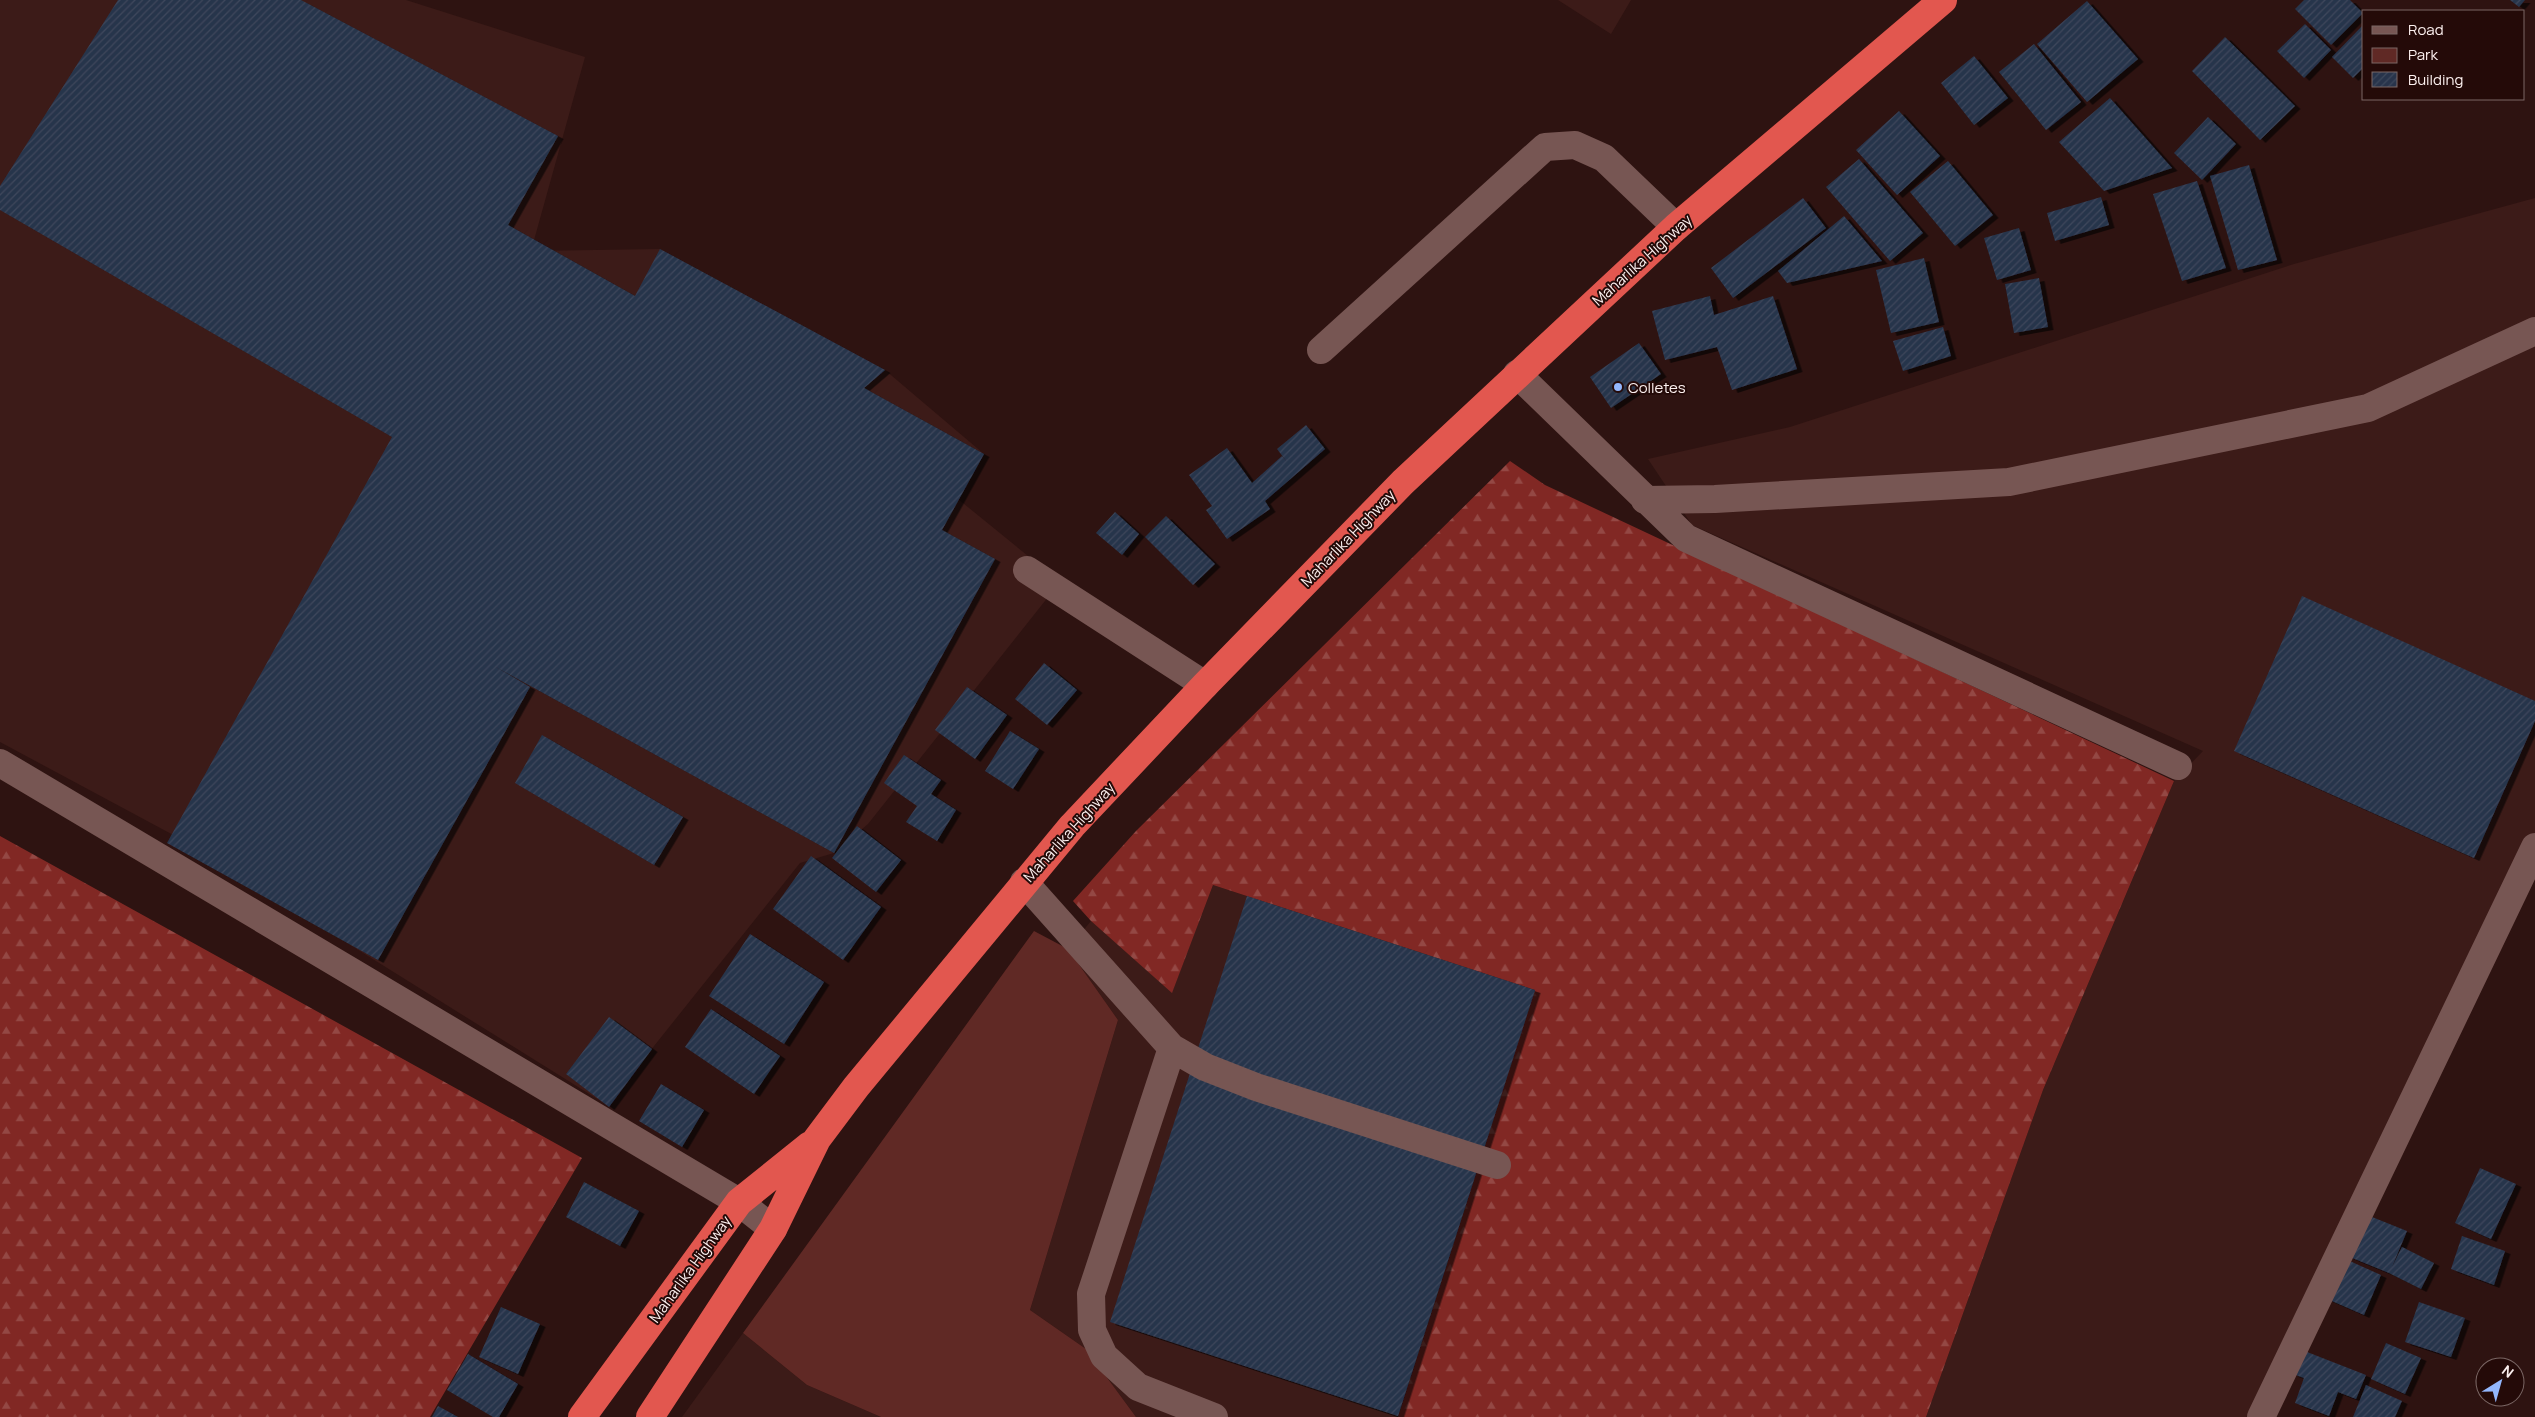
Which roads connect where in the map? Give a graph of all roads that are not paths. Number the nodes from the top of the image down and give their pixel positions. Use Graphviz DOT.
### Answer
graph roads {
  1 [pos="1943,0"];
  2 [pos="1676,227"];
  3 [pos="2535,331"];
  4 [pos="1321,350"];
  5 [pos="1517,374"];
  6 [pos="1645,500"];
  7 [pos="1027,570"];
  8 [pos="1204,685"];
  9 [pos="0,762"];
  10 [pos="2178,766"];
  11 [pos="2535,847"];
  12 [pos="1024,882"];
  13 [pos="1172,1048"];
  14 [pos="817,1139"];
  15 [pos="1497,1165"];
  16 [pos="739,1202"];
  17 [pos="774,1229"];
  18 [pos="582,1417"];
  19 [pos="650,1417"];
  20 [pos="1214,1417"];
  21 [pos="2260,1417"];
  1 -- 2 [label="highway, Maharlika Highway"];
  2 -- 4 [label="street"];
  2 -- 5 [label="highway, Maharlika Highway"];
  3 -- 6 [label="street"];
  5 -- 6 [label="street"];
  5 -- 8 [label="highway, Maharlika Highway"];
  6 -- 10 [label="street"];
  7 -- 8 [label="street"];
  8 -- 12 [label="highway, Maharlika Highway"];
  9 -- 16 [label="street"];
  11 -- 21 [label="street"];
  12 -- 13 [label="street"];
  12 -- 14 [label="highway, Maharlika Highway"];
  13 -- 15 [label="street"];
  13 -- 20 [label="street"];
  14 -- 16 [label="highway, Maharlika Highway"];
  14 -- 17 [label="highway, Maharlika Highway"];
  16 -- 17 [label="street"];
  16 -- 18 [label="highway, Maharlika Highway"];
  17 -- 19 [label="highway, Maharlika Highway"];
}
